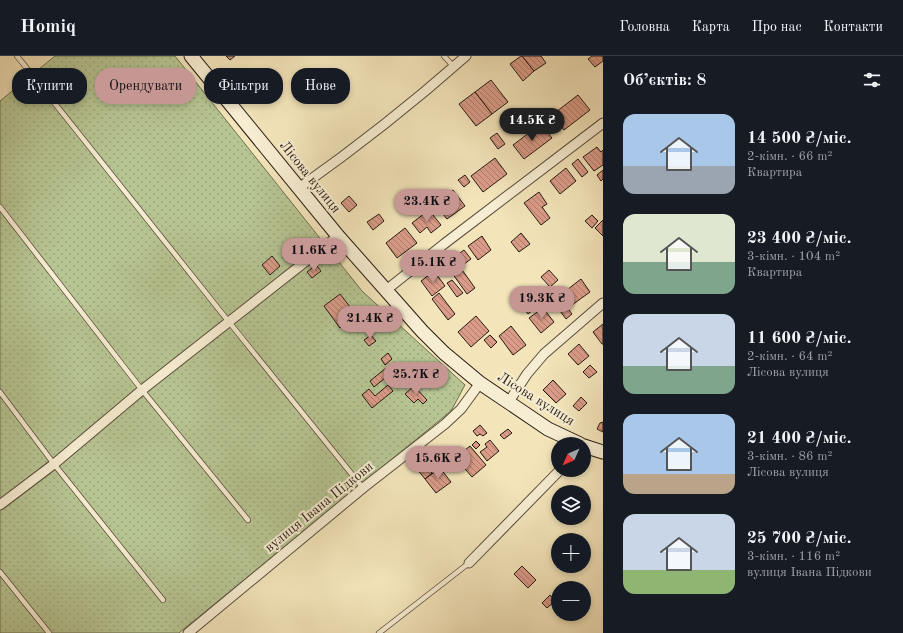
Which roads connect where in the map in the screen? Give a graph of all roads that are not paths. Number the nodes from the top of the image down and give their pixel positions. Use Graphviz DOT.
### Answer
graph roads {
  1 [pos="17,56"];
  2 [pos="191,56"];
  3 [pos="444,56"];
  4 [pos="466,56"];
  5 [pos="454,66"];
  6 [pos="603,123"];
  7 [pos="299,188"];
  8 [pos="0,207"];
  9 [pos="338,236"];
  10 [pos="385,291"];
  11 [pos="603,303"];
  12 [pos="229,322"];
  13 [pos="480,383"];
  14 [pos="142,390"];
  15 [pos="0,392"];
  16 [pos="508,403"];
  17 [pos="565,437"];
  18 [pos="591,448"];
  19 [pos="603,452"];
  20 [pos="54,464"];
  21 [pos="553,477"];
  22 [pos="363,488"];
  23 [pos="0,505"];
  24 [pos="248,520"];
  25 [pos="469,563"];
  26 [pos="0,572"];
  27 [pos="163,600"];
  28 [pos="49,633"];
  29 [pos="188,633"];
  30 [pos="379,633"];
  1 -- 12 [label="lane"];
  2 -- 7 [label="main road, Лісова вулиця"];
  3 -- 5 [label="lane"];
  4 -- 5 [label="street"];
  5 -- 7 [label="street"];
  6 -- 10 [label="street"];
  7 -- 9 [label="main road, Лісова вулиця"];
  8 -- 14 [label="lane"];
  9 -- 10 [label="main road, Лісова вулиця"];
  9 -- 12 [label="street"];
  10 -- 13 [label="main road, Лісова вулиця"];
  11 -- 16 [label="street"];
  12 -- 14 [label="street"];
  12 -- 22 [label="lane"];
  13 -- 16 [label="main road, Лісова вулиця"];
  13 -- 22 [label="street, вулиця Івана Підкови"];
  14 -- 20 [label="street"];
  14 -- 24 [label="lane"];
  15 -- 20 [label="lane"];
  16 -- 17 [label="main road, Лісова вулиця"];
  18 -- 19 [label="main road"];
  20 -- 23 [label="street"];
  20 -- 27 [label="lane"];
  21 -- 25 [label="street"];
  22 -- 29 [label="street, вулиця Івана Підкови"];
  25 -- 30 [label="lane"];
  26 -- 28 [label="lane"];
}
